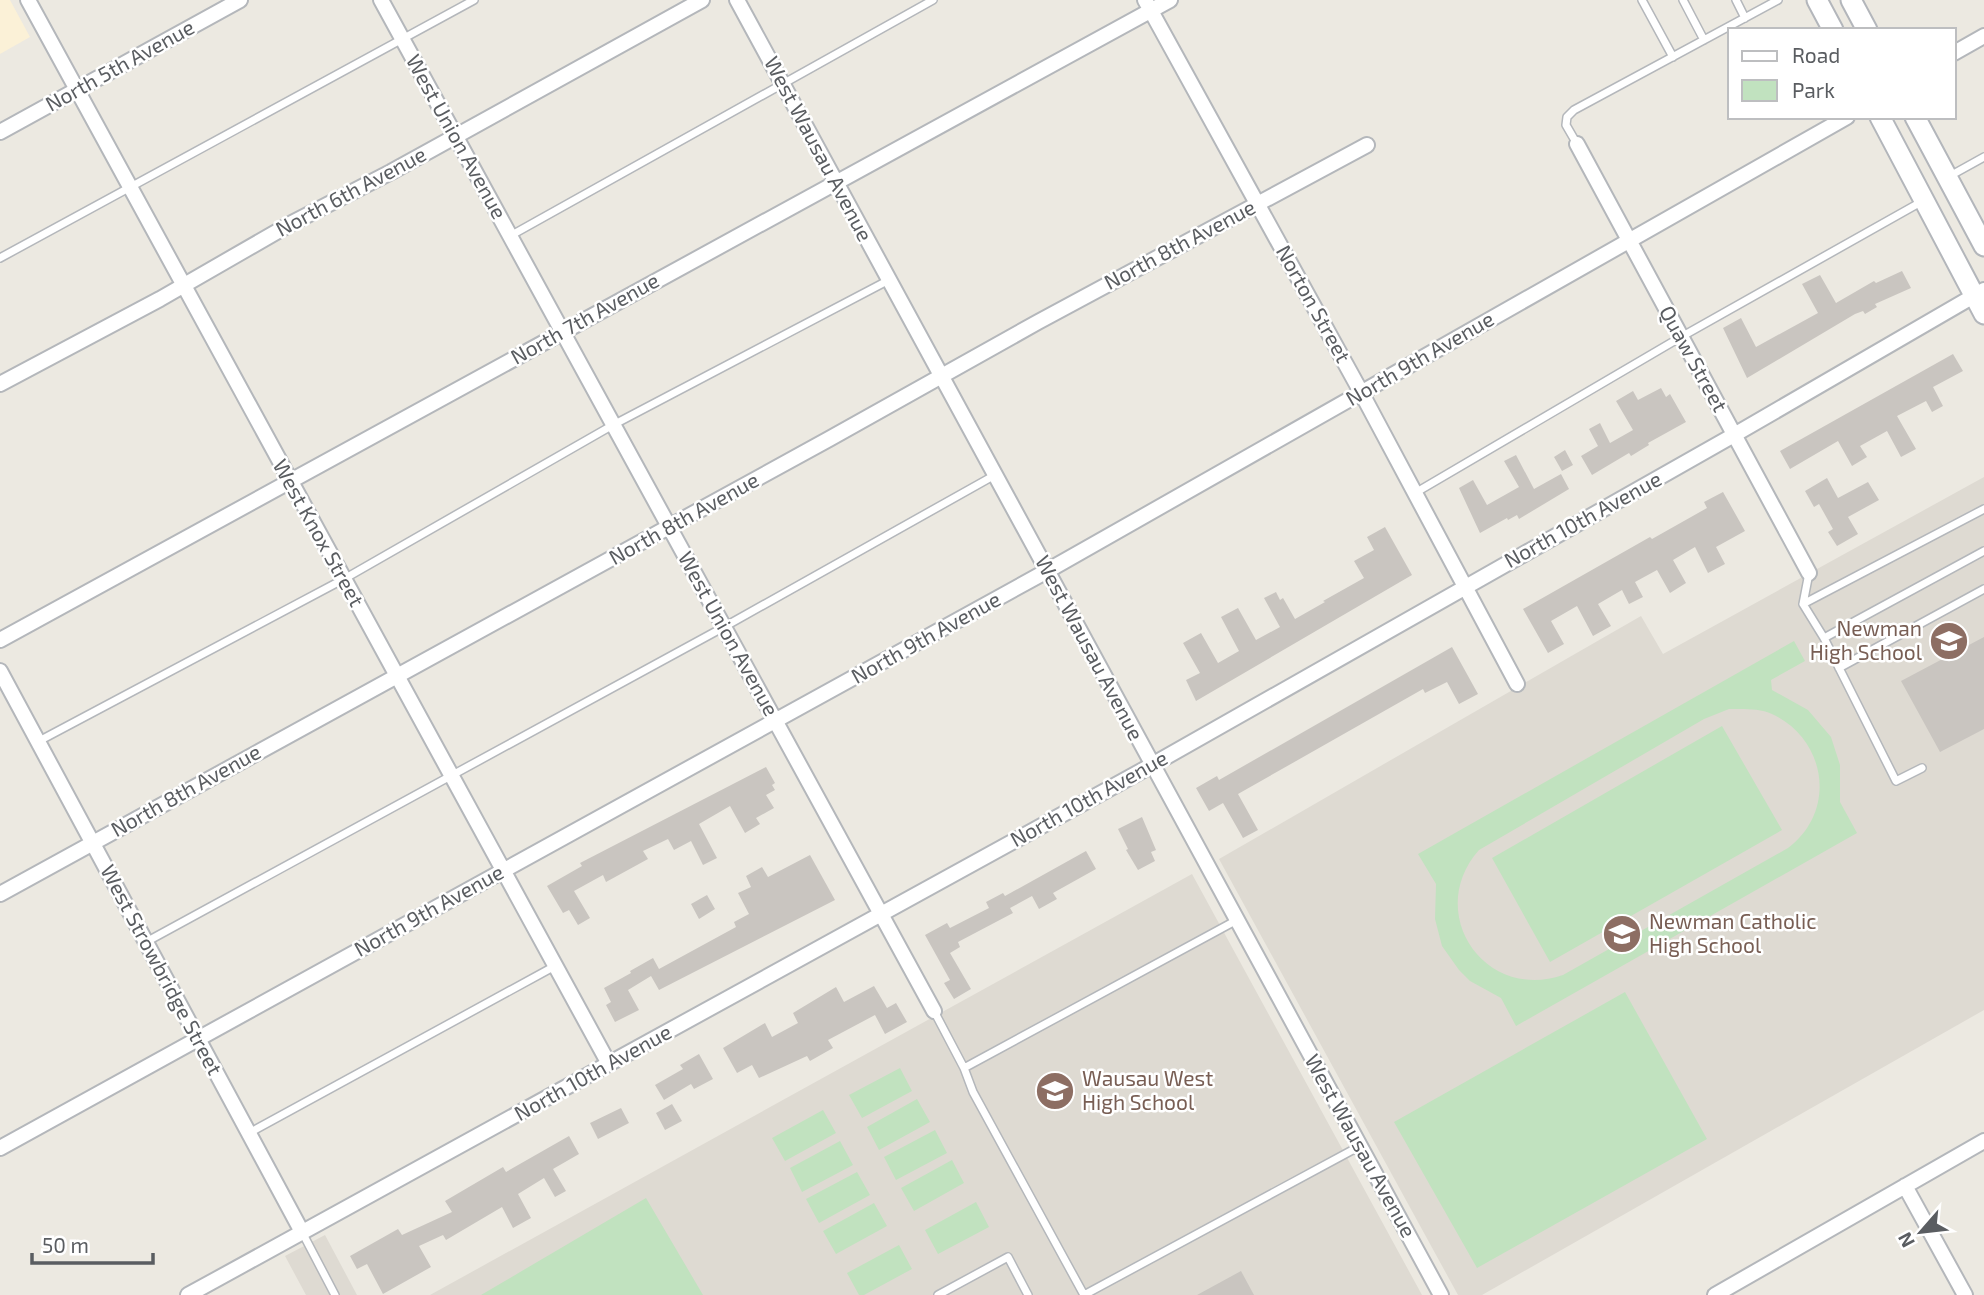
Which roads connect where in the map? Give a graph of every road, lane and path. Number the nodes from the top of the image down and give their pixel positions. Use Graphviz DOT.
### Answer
graph roads {
  1 [pos="29,0"];
  2 [pos="240,0"];
  3 [pos="381,0"];
  4 [pos="474,0"];
  5 [pos="702,0"];
  6 [pos="737,0"];
  7 [pos="933,0"];
  8 [pos="1170,0"];
  9 [pos="1642,0"];
  10 [pos="1682,0"];
  11 [pos="1736,0"];
  12 [pos="1778,0"];
  13 [pos="1817,0"];
  14 [pos="1851,0"];
  15 [pos="1147,5"];
  16 [pos="1745,18"];
  17 [pos="1832,28"];
  18 [pos="1866,28"];
  19 [pos="1984,36"];
  20 [pos="402,39"];
  21 [pos="1704,40"];
  22 [pos="1956,52"];
  23 [pos="1672,57"];
  24 [pos="783,84"];
  25 [pos="76,90"];
  26 [pos="1843,119"];
  27 [pos="1881,119"];
  28 [pos="1915,119"];
  29 [pos="0,132"];
  30 [pos="455,136"];
  31 [pos="1577,144"];
  32 [pos="1367,145"];
  33 [pos="1984,157"];
  34 [pos="1947,178"];
  35 [pos="836,183"];
  36 [pos="129,186"];
  37 [pos="1924,201"];
  38 [pos="1258,203"];
  39 [pos="510,236"];
  40 [pos="1629,241"];
  41 [pos="1984,246"];
  42 [pos="0,258"];
  43 [pos="889,280"];
  44 [pos="183,285"];
  45 [pos="1981,300"];
  46 [pos="562,331"];
  47 [pos="1681,337"];
  48 [pos="941,375"];
  49 [pos="0,384"];
  50 [pos="1361,392"];
  51 [pos="613,425"];
  52 [pos="1734,435"];
  53 [pos="995,475"];
  54 [pos="290,481"];
  55 [pos="1415,493"];
  56 [pos="1984,509"];
  57 [pos="669,526"];
  58 [pos="1984,551"];
  59 [pos="1047,571"];
  60 [pos="1809,573"];
  61 [pos="344,579"];
  62 [pos="1465,586"];
  63 [pos="1984,589"];
  64 [pos="1803,604"];
  65 [pos="724,627"];
  66 [pos="1824,638"];
  67 [pos="0,640"];
  68 [pos="1839,668"];
  69 [pos="0,671"];
  70 [pos="397,677"];
  71 [pos="1517,684"];
  72 [pos="775,721"];
  73 [pos="38,742"];
  74 [pos="1152,765"];
  75 [pos="1922,768"];
  76 [pos="450,774"];
  77 [pos="92,843"];
  78 [pos="503,870"];
  79 [pos="0,894"];
  80 [pos="880,913"];
  81 [pos="1237,920"];
  82 [pos="146,942"];
  83 [pos="555,966"];
  84 [pos="933,1011"];
  85 [pos="197,1038"];
  86 [pos="609,1064"];
  87 [pos="964,1068"];
  88 [pos="249,1134"];
  89 [pos="1984,1141"];
  90 [pos="1360,1146"];
  91 [pos="0,1148"];
  92 [pos="1905,1186"];
  93 [pos="302,1231"];
  94 [pos="188,1295"];
  95 [pos="335,1295"];
  96 [pos="938,1295"];
  97 [pos="1028,1295"];
  98 [pos="1084,1295"];
  99 [pos="1441,1295"];
  100 [pos="1715,1295"];
  101 [pos="1965,1295"];
  1 -- 25 [label="street, West Knox Street"];
  2 -- 25 [label="street, North 5th Avenue"];
  3 -- 20 [label="street, West Union Avenue"];
  4 -- 20 [label="lane"];
  5 -- 30 [label="street, North 6th Avenue"];
  6 -- 24 [label="street, West Wausau Avenue"];
  7 -- 24 [label="lane"];
  8 -- 15 [label="street, North 7th Avenue"];
  9 -- 23 [label="lane"];
  10 -- 21 [label="lane"];
  11 -- 16 [label="lane"];
  12 -- 16 [label="lane"];
  13 -- 17 [label="main road"];
  14 -- 18 [label="main road"];
  15 -- 35 [label="street, North 7th Avenue"];
  15 -- 38 [label="street, Norton Street"];
  16 -- 21 [label="lane"];
  19 -- 22 [label="street"];
  20 -- 30 [label="street, West Union Avenue"];
  20 -- 36 [label="lane"];
  21 -- 23 [label="lane"];
  23 -- 31 [label="lane"];
  24 -- 35 [label="street, West Wausau Avenue"];
  24 -- 39 [label="lane"];
  25 -- 29 [label="street, North 5th Avenue"];
  25 -- 36 [label="street, West Knox Street"];
  26 -- 40 [label="street, North 9th Avenue"];
  27 -- 37 [label="main road"];
  28 -- 34 [label="main road"];
  30 -- 39 [label="street, West Union Avenue"];
  30 -- 44 [label="street, North 6th Avenue"];
  31 -- 40 [label="street, Quaw Street"];
  32 -- 38 [label="street, North 8th Avenue"];
  33 -- 34 [label="lane"];
  34 -- 41 [label="main road"];
  35 -- 43 [label="street, West Wausau Avenue"];
  35 -- 46 [label="street, North 7th Avenue"];
  36 -- 42 [label="lane"];
  36 -- 44 [label="street, West Knox Street"];
  37 -- 45 [label="main road"];
  37 -- 47 [label="lane"];
  38 -- 48 [label="street, North 8th Avenue"];
  38 -- 50 [label="street, Norton Street"];
  39 -- 46 [label="street, West Union Avenue"];
  40 -- 47 [label="street, Quaw Street"];
  40 -- 50 [label="street, North 9th Avenue"];
  43 -- 48 [label="street, West Wausau Avenue"];
  43 -- 51 [label="lane"];
  44 -- 49 [label="street, North 6th Avenue"];
  44 -- 54 [label="street, West Knox Street"];
  45 -- 52 [label="street, North 10th Avenue"];
  46 -- 51 [label="street, West Union Avenue"];
  46 -- 54 [label="street, North 7th Avenue"];
  47 -- 52 [label="street, Quaw Street"];
  47 -- 55 [label="lane"];
  48 -- 53 [label="street, West Wausau Avenue"];
  48 -- 57 [label="street, North 8th Avenue"];
  50 -- 55 [label="street, Norton Street"];
  50 -- 59 [label="street, North 9th Avenue"];
  51 -- 57 [label="street, West Union Avenue"];
  51 -- 61 [label="lane"];
  52 -- 60 [label="street, Quaw Street"];
  52 -- 62 [label="street, North 10th Avenue"];
  53 -- 59 [label="street, West Wausau Avenue"];
  53 -- 65 [label="lane"];
  54 -- 61 [label="street, West Knox Street"];
  54 -- 67 [label="street, North 7th Avenue"];
  55 -- 62 [label="street, Norton Street"];
  56 -- 64 [label="lane"];
  57 -- 65 [label="street, West Union Avenue"];
  57 -- 70 [label="street, North 8th Avenue"];
  58 -- 66 [label="lane"];
  59 -- 72 [label="street, North 9th Avenue"];
  59 -- 74 [label="street, West Wausau Avenue"];
  60 -- 64 [label="lane"];
  61 -- 70 [label="street, West Knox Street"];
  61 -- 73 [label="lane"];
  62 -- 71 [label="street, Norton Street"];
  62 -- 74 [label="street, North 10th Avenue"];
  63 -- 68 [label="lane"];
  64 -- 66 [label="lane"];
  65 -- 72 [label="street, West Union Avenue"];
  65 -- 76 [label="lane"];
  66 -- 68 [label="lane"];
  68 -- 75 [label="lane"];
  69 -- 73 [label="street, West Strowbridge Street"];
  70 -- 76 [label="street, West Knox Street"];
  70 -- 77 [label="street, North 8th Avenue"];
  72 -- 78 [label="street, North 9th Avenue"];
  72 -- 80 [label="street, West Union Avenue"];
  73 -- 77 [label="street, West Strowbridge Street"];
  74 -- 80 [label="street, North 10th Avenue"];
  74 -- 81 [label="street, West Wausau Avenue"];
  76 -- 78 [label="street, West Knox Street"];
  76 -- 82 [label="lane"];
  77 -- 79 [label="street, North 8th Avenue"];
  77 -- 82 [label="street, West Strowbridge Street"];
  78 -- 83 [label="street, West Knox Street"];
  78 -- 85 [label="street, North 9th Avenue"];
  80 -- 84 [label="street, West Union Avenue"];
  80 -- 86 [label="street, North 10th Avenue"];
  81 -- 87 [label="lane"];
  81 -- 90 [label="street, West Wausau Avenue"];
  82 -- 85 [label="street, West Strowbridge Street"];
  83 -- 86 [label="street, West Knox Street"];
  83 -- 88 [label="lane"];
  84 -- 87 [label="lane"];
  85 -- 88 [label="street, West Strowbridge Street"];
  85 -- 91 [label="street, North 9th Avenue"];
  86 -- 93 [label="street, North 10th Avenue"];
  87 -- 98 [label="lane"];
  88 -- 93 [label="street, West Strowbridge Street"];
  89 -- 92 [label="street"];
  90 -- 98 [label="lane"];
  90 -- 99 [label="street, West Wausau Avenue"];
  92 -- 100 [label="street"];
  92 -- 101 [label="street"];
  93 -- 94 [label="street, North 10th Avenue"];
  93 -- 95 [label="lane"];
  96 -- 97 [label="lane"];
}
